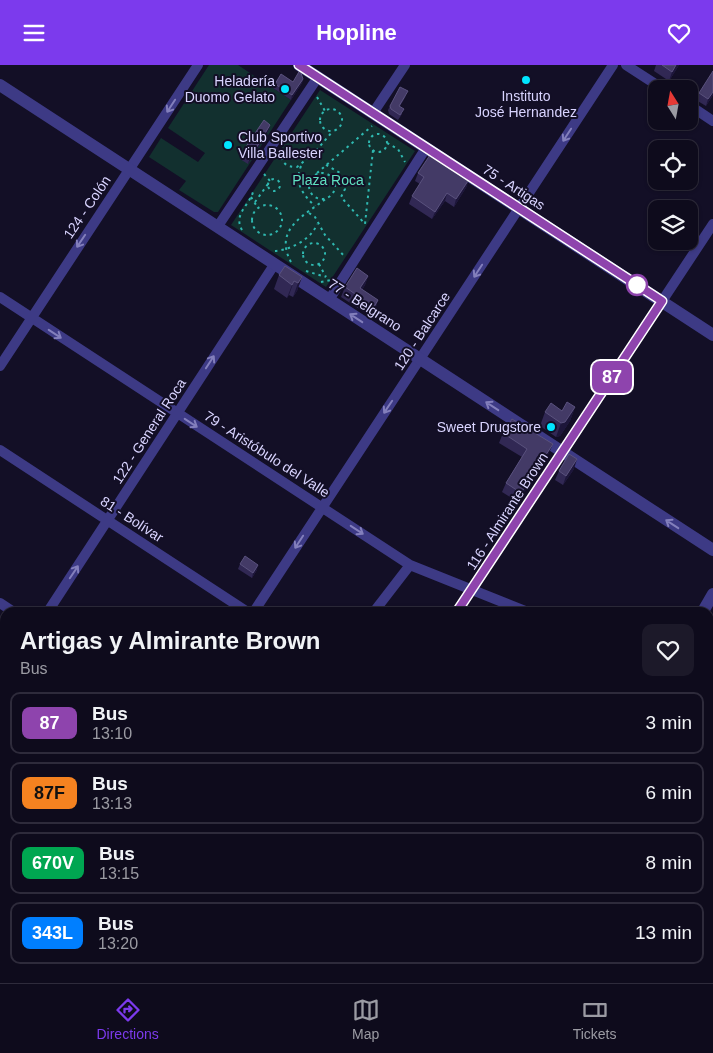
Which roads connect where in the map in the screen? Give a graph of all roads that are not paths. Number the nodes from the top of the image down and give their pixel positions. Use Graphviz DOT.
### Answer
graph roads {
  1 [pos="198,65"];
  2 [pos="299,65"];
  3 [pos="405,65"];
  4 [pos="613,65"];
  5 [pos="626,65"];
  6 [pos="318,77"];
  7 [pos="649,80"];
  8 [pos="0,85"];
  9 [pos="698,111"];
  10 [pos="373,113"];
  11 [pos="713,121"];
  12 [pos="426,148"];
  13 [pos="130,169"];
  14 [pos="519,208"];
  15 [pos="713,223"];
  16 [pos="218,226"];
  17 [pos="274,265"];
  18 [pos="0,297"];
  19 [pos="328,300"];
  20 [pos="662,301"];
  21 [pos="30,317"];
  22 [pos="713,335"];
  23 [pos="420,359"];
  24 [pos="0,366"];
  25 [pos="176,413"];
  26 [pos="0,450"];
  27 [pos="562,452"];
  28 [pos="321,507"];
  29 [pos="108,520"];
  30 [pos="713,550"];
  31 [pos="410,565"];
  32 [pos="472,591"];
  33 [pos="713,594"];
  34 [pos="51,607"];
  35 [pos="240,607"];
  36 [pos="257,607"];
  37 [pos="378,607"];
  38 [pos="460,607"];
  39 [pos="514,607"];
  40 [pos="705,607"];
  1 -- 13 [label="street, 124 - Colón, one-way"];
  2 -- 6 [label="street, 75 - Artigas"];
  3 -- 10 [label="street"];
  4 -- 14 [label="street, 120 - Balcarce, one-way"];
  5 -- 7 [label="street"];
  6 -- 10 [label="street, 75 - Artigas"];
  6 -- 16 [label="street"];
  8 -- 13 [label="street, 77 - Belgrano"];
  9 -- 11 [label="street"];
  10 -- 12 [label="street, 75 - Artigas"];
  12 -- 14 [label="street, 75 - Artigas"];
  12 -- 19 [label="street"];
  13 -- 16 [label="street, 77 - Belgrano"];
  13 -- 21 [label="street, 124 - Colón, one-way"];
  14 -- 20 [label="street, 75 - Artigas"];
  14 -- 23 [label="street, 120 - Balcarce, one-way"];
  15 -- 20 [label="street, 116 - Almirante Brown"];
  16 -- 17 [label="street, 77 - Belgrano"];
  17 -- 19 [label="street, 77 - Belgrano"];
  25 -- 17 [label="street, 122 - General Roca, one-way"];
  18 -- 21 [label="street, 79 - Aristóbulo del Valle"];
  23 -- 19 [label="street, 77 - Belgrano, one-way"];
  20 -- 22 [label="street, 75 - Artigas"];
  20 -- 27 [label="street, 116 - Almirante Brown"];
  21 -- 24 [label="street, 124 - Colón"];
  21 -- 25 [label="street, 79 - Aristóbulo del Valle, one-way"];
  27 -- 23 [label="street, 77 - Belgrano, one-way"];
  23 -- 28 [label="street, 120 - Balcarce, one-way"];
  25 -- 28 [label="street, 79 - Aristóbulo del Valle, one-way"];
  25 -- 29 [label="street, 122 - General Roca"];
  26 -- 29 [label="street, 81 - Bolívar"];
  30 -- 27 [label="street, 77 - Belgrano, one-way"];
  27 -- 32 [label="street, 116 - Almirante Brown"];
  28 -- 31 [label="street, 79 - Aristóbulo del Valle, one-way"];
  28 -- 36 [label="street, 120 - Balcarce, one-way"];
  34 -- 29 [label="street, 122 - General Roca, one-way"];
  29 -- 35 [label="street, 81 - Bolívar"];
  31 -- 32 [label="street, 79 - Aristóbulo del Valle"];
  31 -- 37 [label="street"];
  32 -- 38 [label="street, 116 - Almirante Brown"];
  32 -- 39 [label="street, 79 - Aristóbulo del Valle"];
  33 -- 40 [label="street"];
}
